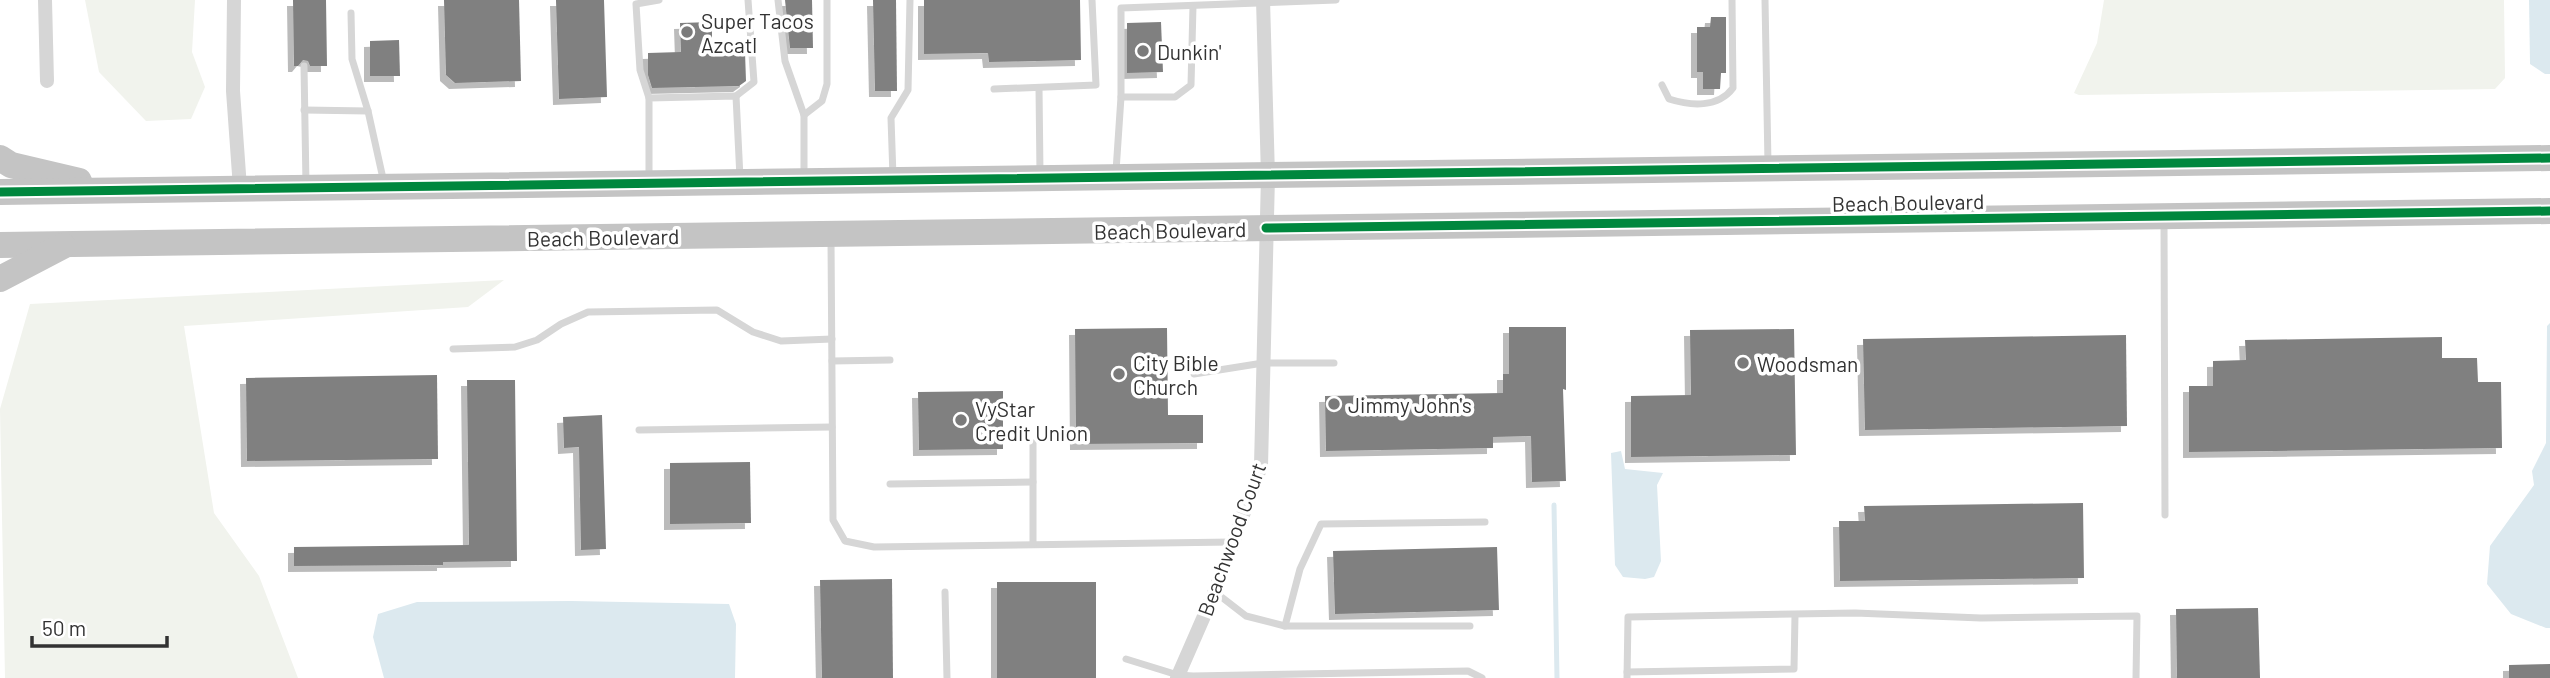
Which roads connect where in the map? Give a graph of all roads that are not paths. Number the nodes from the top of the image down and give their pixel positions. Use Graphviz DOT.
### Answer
graph roads {
  1 [pos="45,0"];
  2 [pos="234,0"];
  3 [pos="659,0"];
  4 [pos="748,0"];
  5 [pos="778,0"];
  6 [pos="827,0"];
  7 [pos="911,0"];
  8 [pos="1092,0"];
  9 [pos="1336,0"];
  10 [pos="1732,0"];
  11 [pos="1765,0"];
  12 [pos="1264,1"];
  13 [pos="1192,6"];
  14 [pos="351,13"];
  15 [pos="304,66"];
  16 [pos="47,81"];
  17 [pos="1662,85"];
  18 [pos="1039,88"];
  19 [pos="994,89"];
  20 [pos="737,96"];
  21 [pos="1121,97"];
  22 [pos="649,98"];
  23 [pos="304,110"];
  24 [pos="368,111"];
  25 [pos="804,115"];
  26 [pos="0,158"];
  27 [pos="2550,158"];
  28 [pos="1768,169"];
  29 [pos="1268,176"];
  30 [pos="1115,177"];
  31 [pos="1040,178"];
  32 [pos="893,180"];
  33 [pos="804,181"];
  34 [pos="740,182"];
  35 [pos="649,183"];
  36 [pos="385,187"];
  37 [pos="240,188"];
  38 [pos="306,188"];
  39 [pos="115,190"];
  40 [pos="0,192"];
  41 [pos="2550,211"];
  42 [pos="2164,216"];
  43 [pos="1266,228"];
  44 [pos="831,234"];
  45 [pos="67,244"];
  46 [pos="0,245"];
  47 [pos="0,279"];
  48 [pos="832,339"];
  49 [pos="453,349"];
  50 [pos="832,360"];
  51 [pos="890,360"];
  52 [pos="1263,363"];
  53 [pos="1334,363"];
  54 [pos="1194,374"];
  55 [pos="832,427"];
  56 [pos="639,430"];
  57 [pos="1033,443"];
  58 [pos="1033,482"];
  59 [pos="890,484"];
  60 [pos="2165,515"];
  61 [pos="1485,522"];
  62 [pos="1233,542"];
  63 [pos="1034,544"];
  64 [pos="945,592"];
  65 [pos="1215,592"];
  66 [pos="1795,615"];
  67 [pos="1285,626"];
  68 [pos="1470,626"];
  69 [pos="1126,659"];
  70 [pos="1627,675"];
  71 [pos="1325,676"];
  72 [pos="1178,677"];
  73 [pos="947,678"];
  74 [pos="1482,678"];
  75 [pos="2136,678"];
  1 -- 16 [label="street"];
  2 -- 37 [label="street"];
  3 -- 22 [label="lane"];
  4 -- 20 [label="lane"];
  5 -- 25 [label="lane"];
  6 -- 25 [label="lane"];
  7 -- 32 [label="lane"];
  8 -- 18 [label="lane"];
  9 -- 12 [label="lane"];
  10 -- 17 [label="lane"];
  11 -- 28 [label="lane"];
  12 -- 13 [label="lane"];
  12 -- 29 [label="street, Beachwood Court"];
  13 -- 21 [label="lane"];
  13 -- 21 [label="lane"];
  14 -- 24 [label="lane"];
  15 -- 23 [label="lane"];
  18 -- 19 [label="lane"];
  18 -- 31 [label="lane"];
  20 -- 22 [label="lane"];
  20 -- 34 [label="lane"];
  21 -- 30 [label="lane"];
  22 -- 35 [label="lane"];
  23 -- 24 [label="lane"];
  23 -- 38 [label="lane"];
  24 -- 36 [label="lane"];
  25 -- 33 [label="lane"];
  26 -- 39 [label="highway"];
  27 -- 28 [label="highway"];
  28 -- 29 [label="highway"];
  29 -- 30 [label="highway"];
  29 -- 43 [label="street, Beachwood Court"];
  30 -- 31 [label="highway"];
  31 -- 32 [label="highway"];
  32 -- 33 [label="highway"];
  33 -- 34 [label="highway"];
  34 -- 35 [label="highway"];
  35 -- 36 [label="highway"];
  36 -- 38 [label="highway"];
  37 -- 38 [label="highway"];
  37 -- 39 [label="highway"];
  39 -- 40 [label="highway"];
  41 -- 42 [label="highway, Beach Boulevard"];
  42 -- 43 [label="highway, Beach Boulevard"];
  42 -- 60 [label="lane"];
  43 -- 44 [label="highway, Beach Boulevard"];
  43 -- 52 [label="street, Beachwood Court"];
  44 -- 45 [label="highway, Beach Boulevard"];
  44 -- 48 [label="lane"];
  45 -- 46 [label="highway, Beach Boulevard"];
  45 -- 47 [label="highway"];
  48 -- 49 [label="lane"];
  48 -- 50 [label="lane"];
  50 -- 51 [label="lane"];
  50 -- 55 [label="lane"];
  52 -- 53 [label="lane"];
  52 -- 54 [label="lane"];
  52 -- 62 [label="street, Beachwood Court"];
  55 -- 56 [label="lane"];
  55 -- 63 [label="lane"];
  57 -- 58 [label="lane"];
  58 -- 59 [label="lane"];
  58 -- 63 [label="lane"];
  61 -- 67 [label="lane"];
  62 -- 63 [label="lane"];
  62 -- 65 [label="street, Beachwood Court"];
  64 -- 73 [label="lane"];
  65 -- 67 [label="lane"];
  65 -- 72 [label="street, Beachwood Court"];
  66 -- 70 [label="lane"];
  66 -- 70 [label="lane"];
  66 -- 75 [label="lane"];
  67 -- 68 [label="lane"];
  69 -- 72 [label="lane"];
  71 -- 72 [label="lane"];
  71 -- 74 [label="lane"];
}
